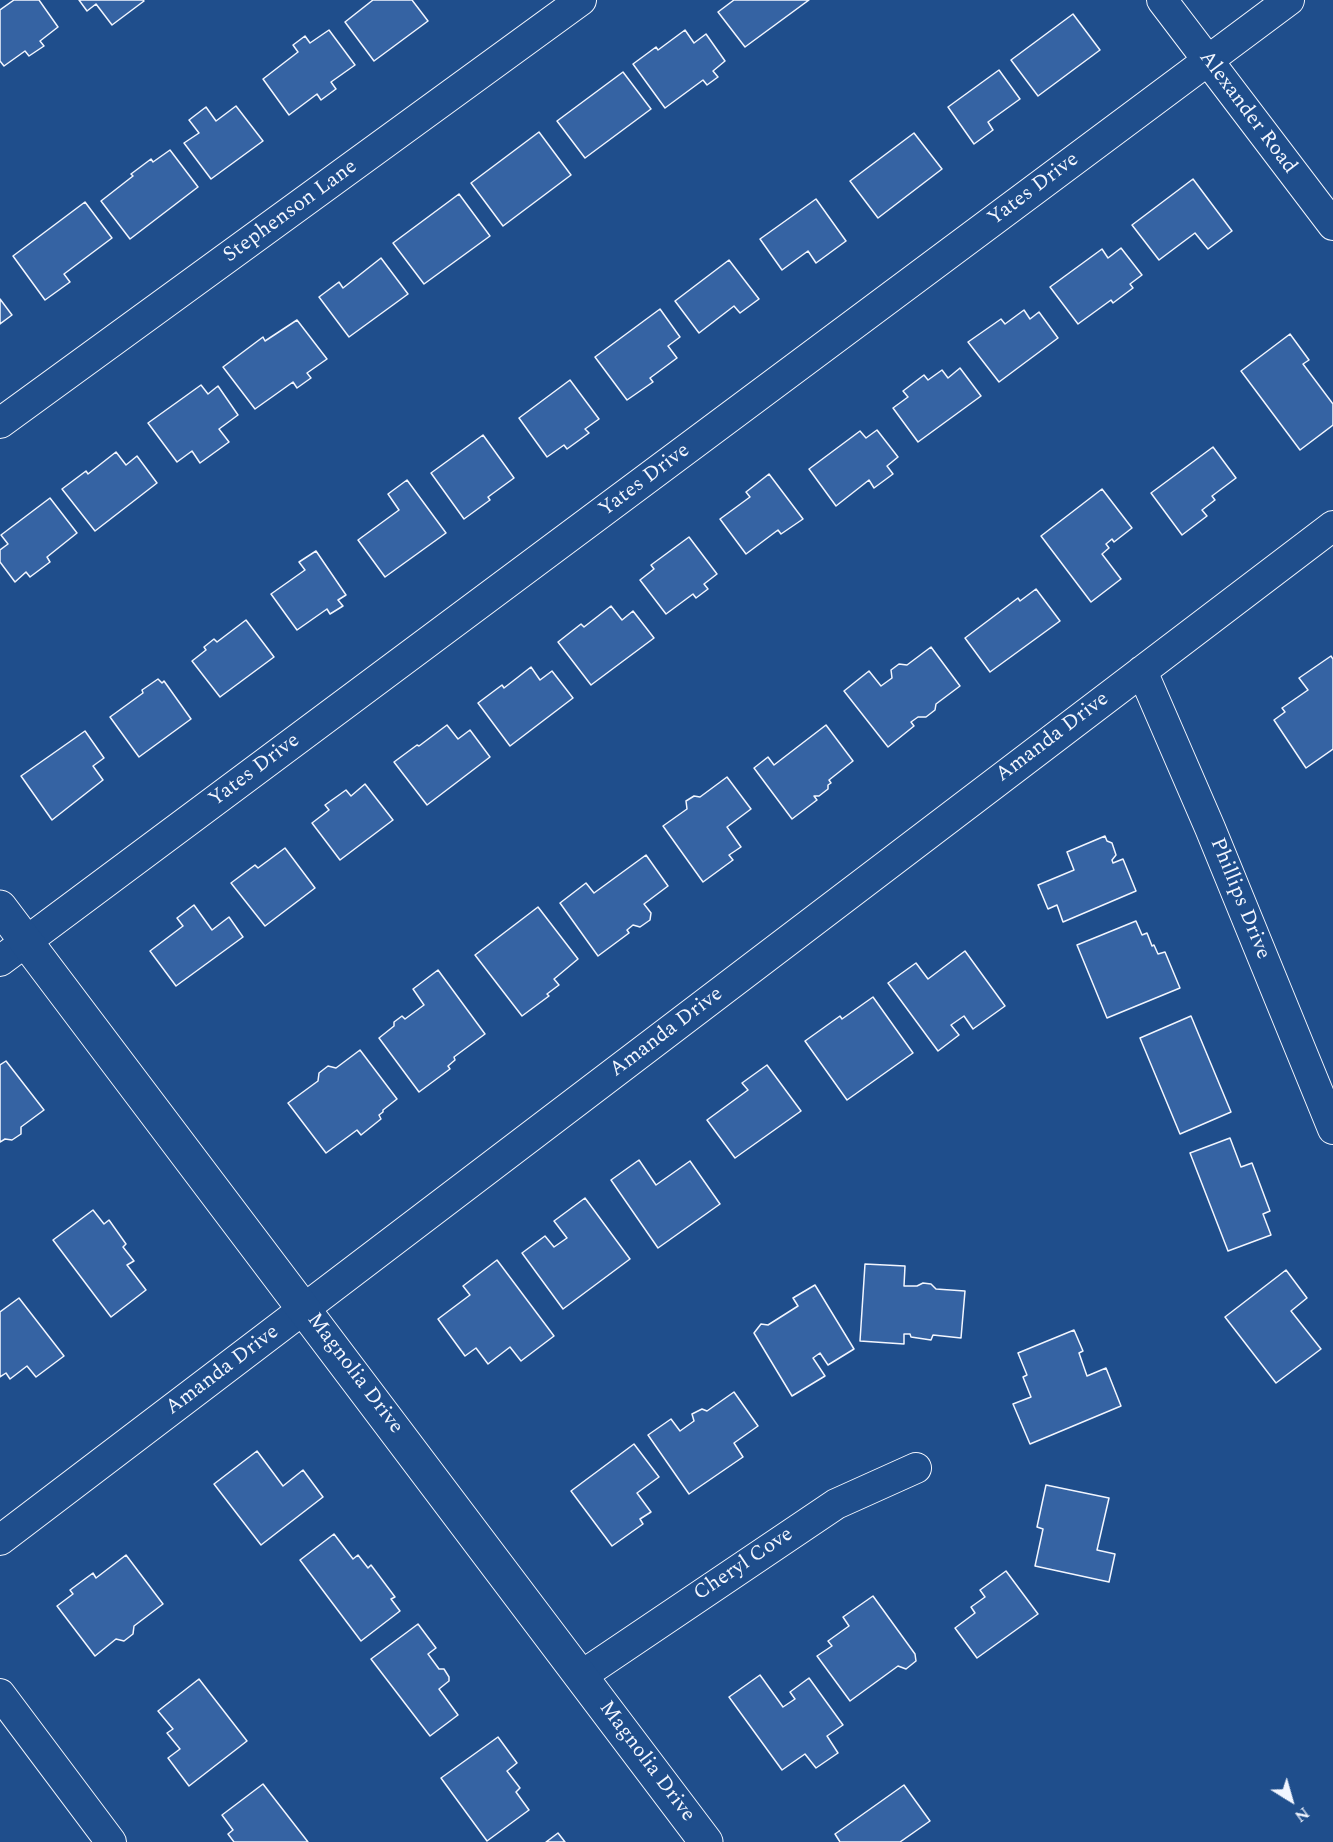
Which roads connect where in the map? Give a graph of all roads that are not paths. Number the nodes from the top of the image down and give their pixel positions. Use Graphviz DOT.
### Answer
graph roads {
  1 [pos="581,0"];
  2 [pos="1162,0"];
  3 [pos="1289,0"];
  4 [pos="1208,61"];
  5 [pos="1333,225"];
  6 [pos="0,423"];
  7 [pos="1333,526"];
  8 [pos="1142,671"];
  9 [pos="0,907"];
  10 [pos="26,942"];
  11 [pos="0,961"];
  12 [pos="1333,1129"];
  13 [pos="304,1308"];
  14 [pos="916,1468"];
  15 [pos="0,1539"];
  16 [pos="581,1676"];
  17 [pos="0,1694"];
  18 [pos="111,1842"];
  19 [pos="706,1842"];
  1 -- 6 [label="street, Stephenson Lane"];
  2 -- 4 [label="street, Alexander Road"];
  3 -- 4 [label="street, Yates Drive"];
  4 -- 5 [label="street, Alexander Road"];
  4 -- 10 [label="street, Yates Drive"];
  7 -- 8 [label="street, Amanda Drive"];
  8 -- 12 [label="street, Phillips Drive"];
  8 -- 13 [label="street, Amanda Drive"];
  9 -- 10 [label="street, Magnolia Drive"];
  10 -- 11 [label="street, Yates Drive"];
  10 -- 13 [label="street, Magnolia Drive"];
  13 -- 15 [label="street, Amanda Drive"];
  13 -- 16 [label="street, Magnolia Drive"];
  14 -- 16 [label="street, Cheryl Cove"];
  16 -- 19 [label="street, Magnolia Drive"];
  17 -- 18 [label="street"];
}
